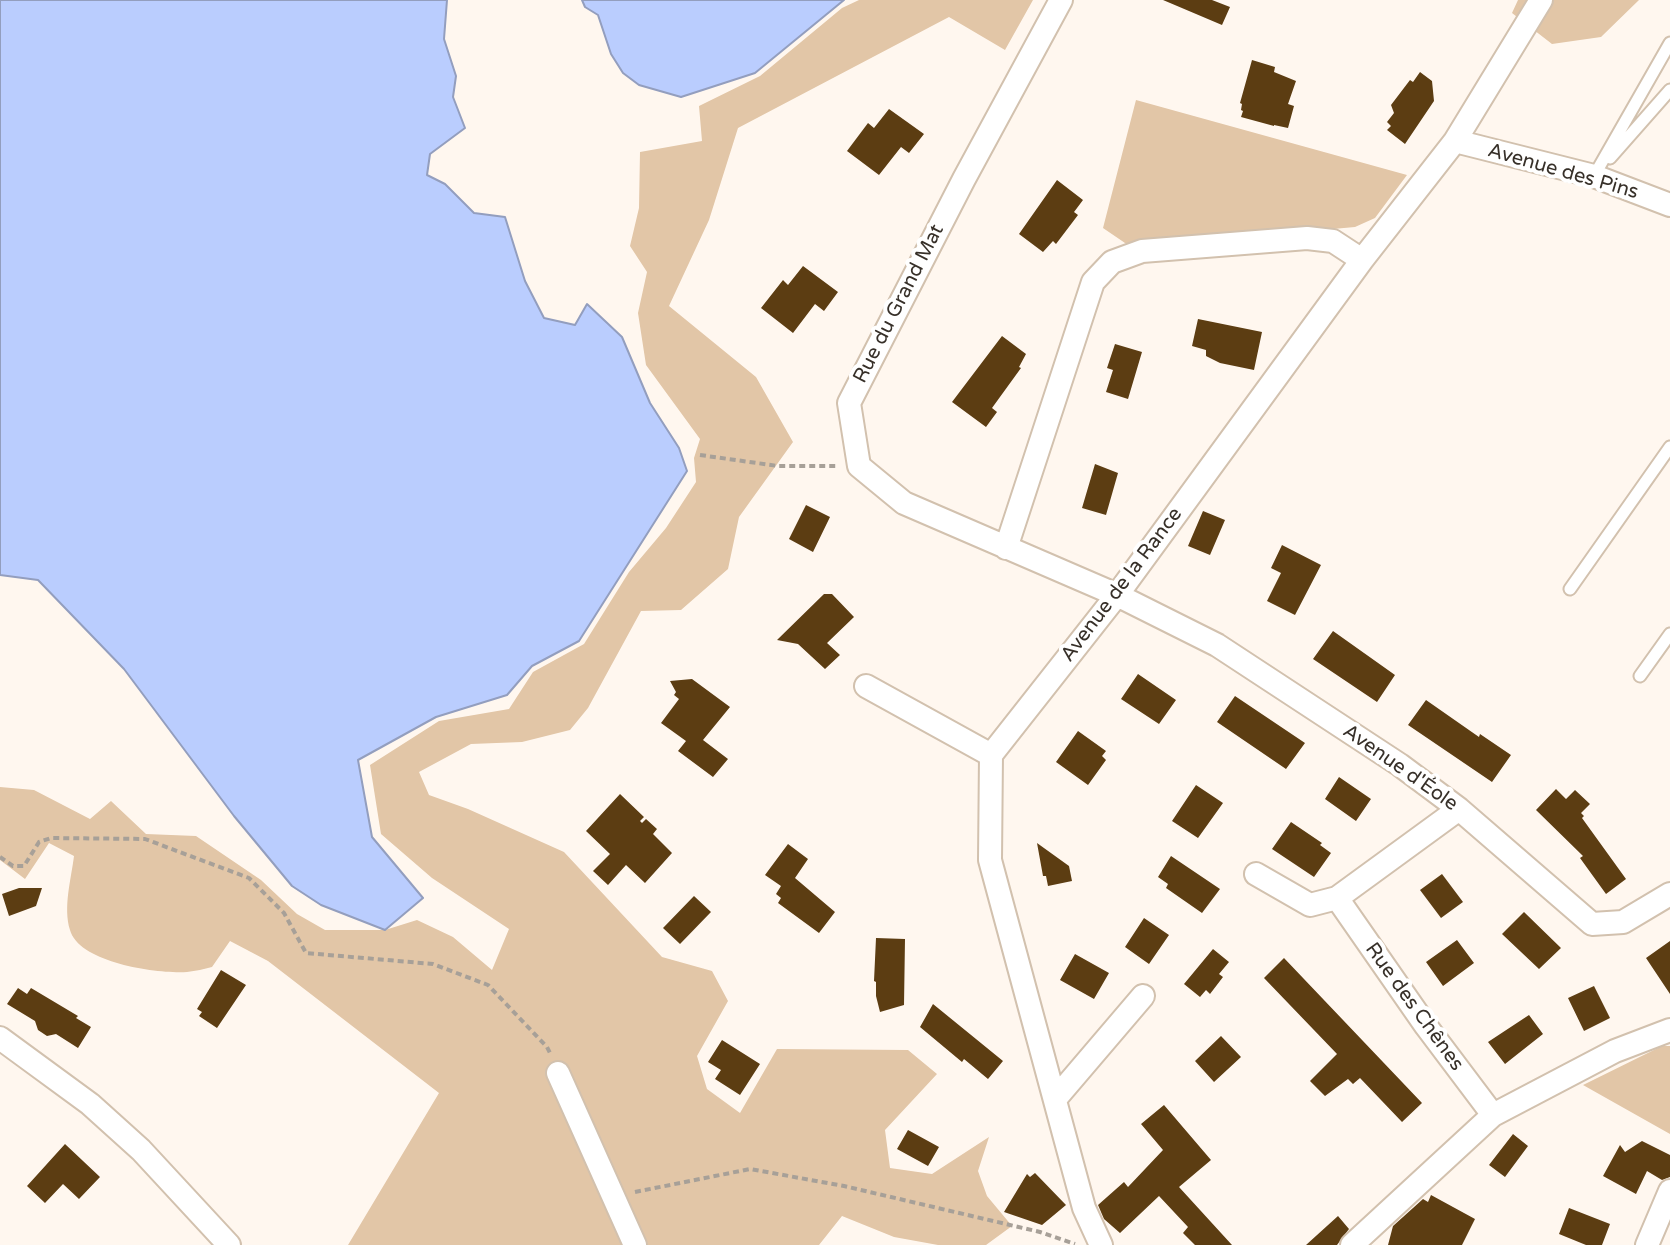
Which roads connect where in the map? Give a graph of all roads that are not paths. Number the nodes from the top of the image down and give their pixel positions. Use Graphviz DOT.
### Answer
graph roads {
  1 [pos="1061,0"];
  2 [pos="1541,0"];
  3 [pos="1670,43"];
  4 [pos="1670,90"];
  5 [pos="1455,141"];
  6 [pos="1594,176"];
  7 [pos="1670,205"];
  8 [pos="1362,260"];
  9 [pos="1670,447"];
  10 [pos="1006,548"];
  11 [pos="1570,589"];
  12 [pos="1117,595"];
  13 [pos="1670,634"];
  14 [pos="1640,676"];
  15 [pos="866,686"];
  16 [pos="991,755"];
  17 [pos="1459,809"];
  18 [pos="1256,874"];
  19 [pos="1670,894"];
  20 [pos="1337,898"];
  21 [pos="1143,996"];
  22 [pos="1670,1030"];
  23 [pos="0,1038"];
  24 [pos="558,1073"];
  25 [pos="1056,1098"];
  26 [pos="1493,1115"];
  27 [pos="1670,1191"];
  28 [pos="229,1245"];
  29 [pos="635,1245"];
  30 [pos="1101,1245"];
  31 [pos="1352,1245"];
  32 [pos="1647,1245"];
  1 -- 10 [label="street, Rue du Grand Mat"];
  2 -- 5 [label="street, Avenue de la Rance"];
  3 -- 6 [label="lane"];
  4 -- 6 [label="lane"];
  5 -- 6 [label="street, Avenue des Pins"];
  5 -- 8 [label="street, Avenue de la Rance"];
  6 -- 7 [label="street, Avenue des Pins"];
  8 -- 10 [label="street"];
  8 -- 12 [label="street, Avenue de la Rance"];
  9 -- 11 [label="lane"];
  10 -- 12 [label="street"];
  12 -- 16 [label="street, Avenue de la Rance"];
  12 -- 17 [label="street, Avenue d'Éole"];
  13 -- 14 [label="lane"];
  15 -- 16 [label="street"];
  16 -- 25 [label="street"];
  17 -- 19 [label="street, Avenue d'Éole"];
  17 -- 20 [label="street"];
  18 -- 20 [label="street"];
  20 -- 26 [label="street, Rue des Chênes"];
  21 -- 25 [label="street"];
  22 -- 26 [label="street"];
  23 -- 28 [label="street"];
  24 -- 29 [label="street"];
  25 -- 30 [label="street"];
  26 -- 31 [label="street"];
  27 -- 32 [label="street"];
}
